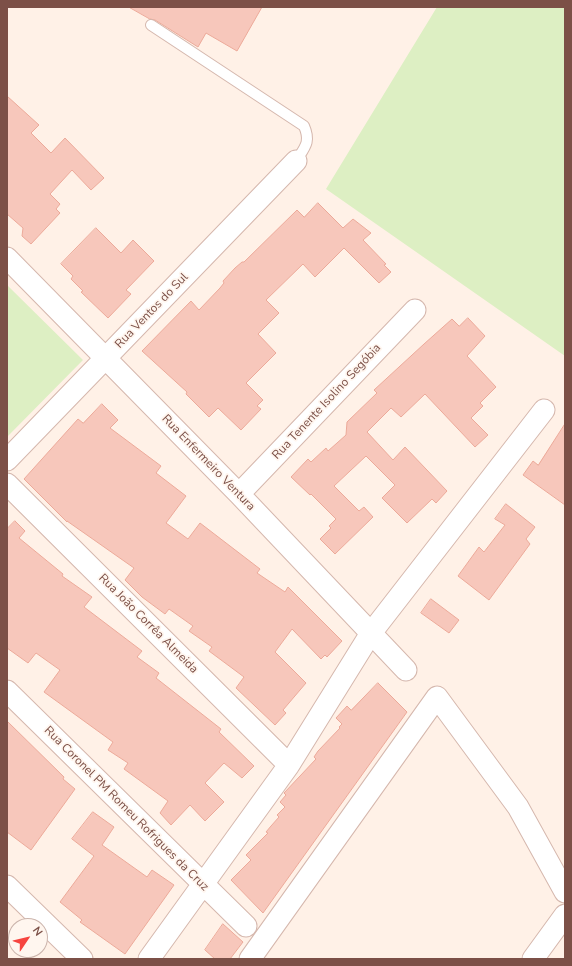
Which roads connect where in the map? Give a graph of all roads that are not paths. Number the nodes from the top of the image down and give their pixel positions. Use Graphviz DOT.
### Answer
graph roads {
  1 [pos="151,25"];
  2 [pos="296,161"];
  3 [pos="7,258"];
  4 [pos="415,310"];
  5 [pos="106,358"];
  6 [pos="544,410"];
  7 [pos="7,460"];
  8 [pos="7,484"];
  9 [pos="239,494"];
  10 [pos="371,633"];
  11 [pos="406,670"];
  12 [pos="7,691"];
  13 [pos="289,765"];
  14 [pos="202,885"];
  15 [pos="7,886"];
  16 [pos="565,892"];
  17 [pos="565,915"];
  18 [pos="246,926"];
  19 [pos="82,959"];
  20 [pos="149,959"];
  21 [pos="250,959"];
  22 [pos="533,959"];
  1 -- 2 [label="lane"];
  2 -- 5 [label="street, Rua Ventos do Sul"];
  3 -- 5 [label="street, Rua Enfermeiro Ventura"];
  4 -- 9 [label="street, Rua Tenente Isolino Segóbia"];
  5 -- 7 [label="street, Rua Ventos do Sul"];
  5 -- 9 [label="street, Rua Enfermeiro Ventura"];
  6 -- 10 [label="street"];
  8 -- 13 [label="street, Rua João Corrêa Almeida"];
  9 -- 10 [label="street, Rua Enfermeiro Ventura"];
  10 -- 11 [label="street, Rua Enfermeiro Ventura"];
  10 -- 13 [label="street"];
  12 -- 14 [label="street, Rua Coronel PM Romeu Rofrigues da Cruz"];
  13 -- 14 [label="street"];
  14 -- 18 [label="street, Rua Coronel PM Romeu Rofrigues da Cruz"];
  14 -- 20 [label="street"];
  15 -- 19 [label="street"];
  16 -- 21 [label="street"];
  17 -- 22 [label="street"];
}
